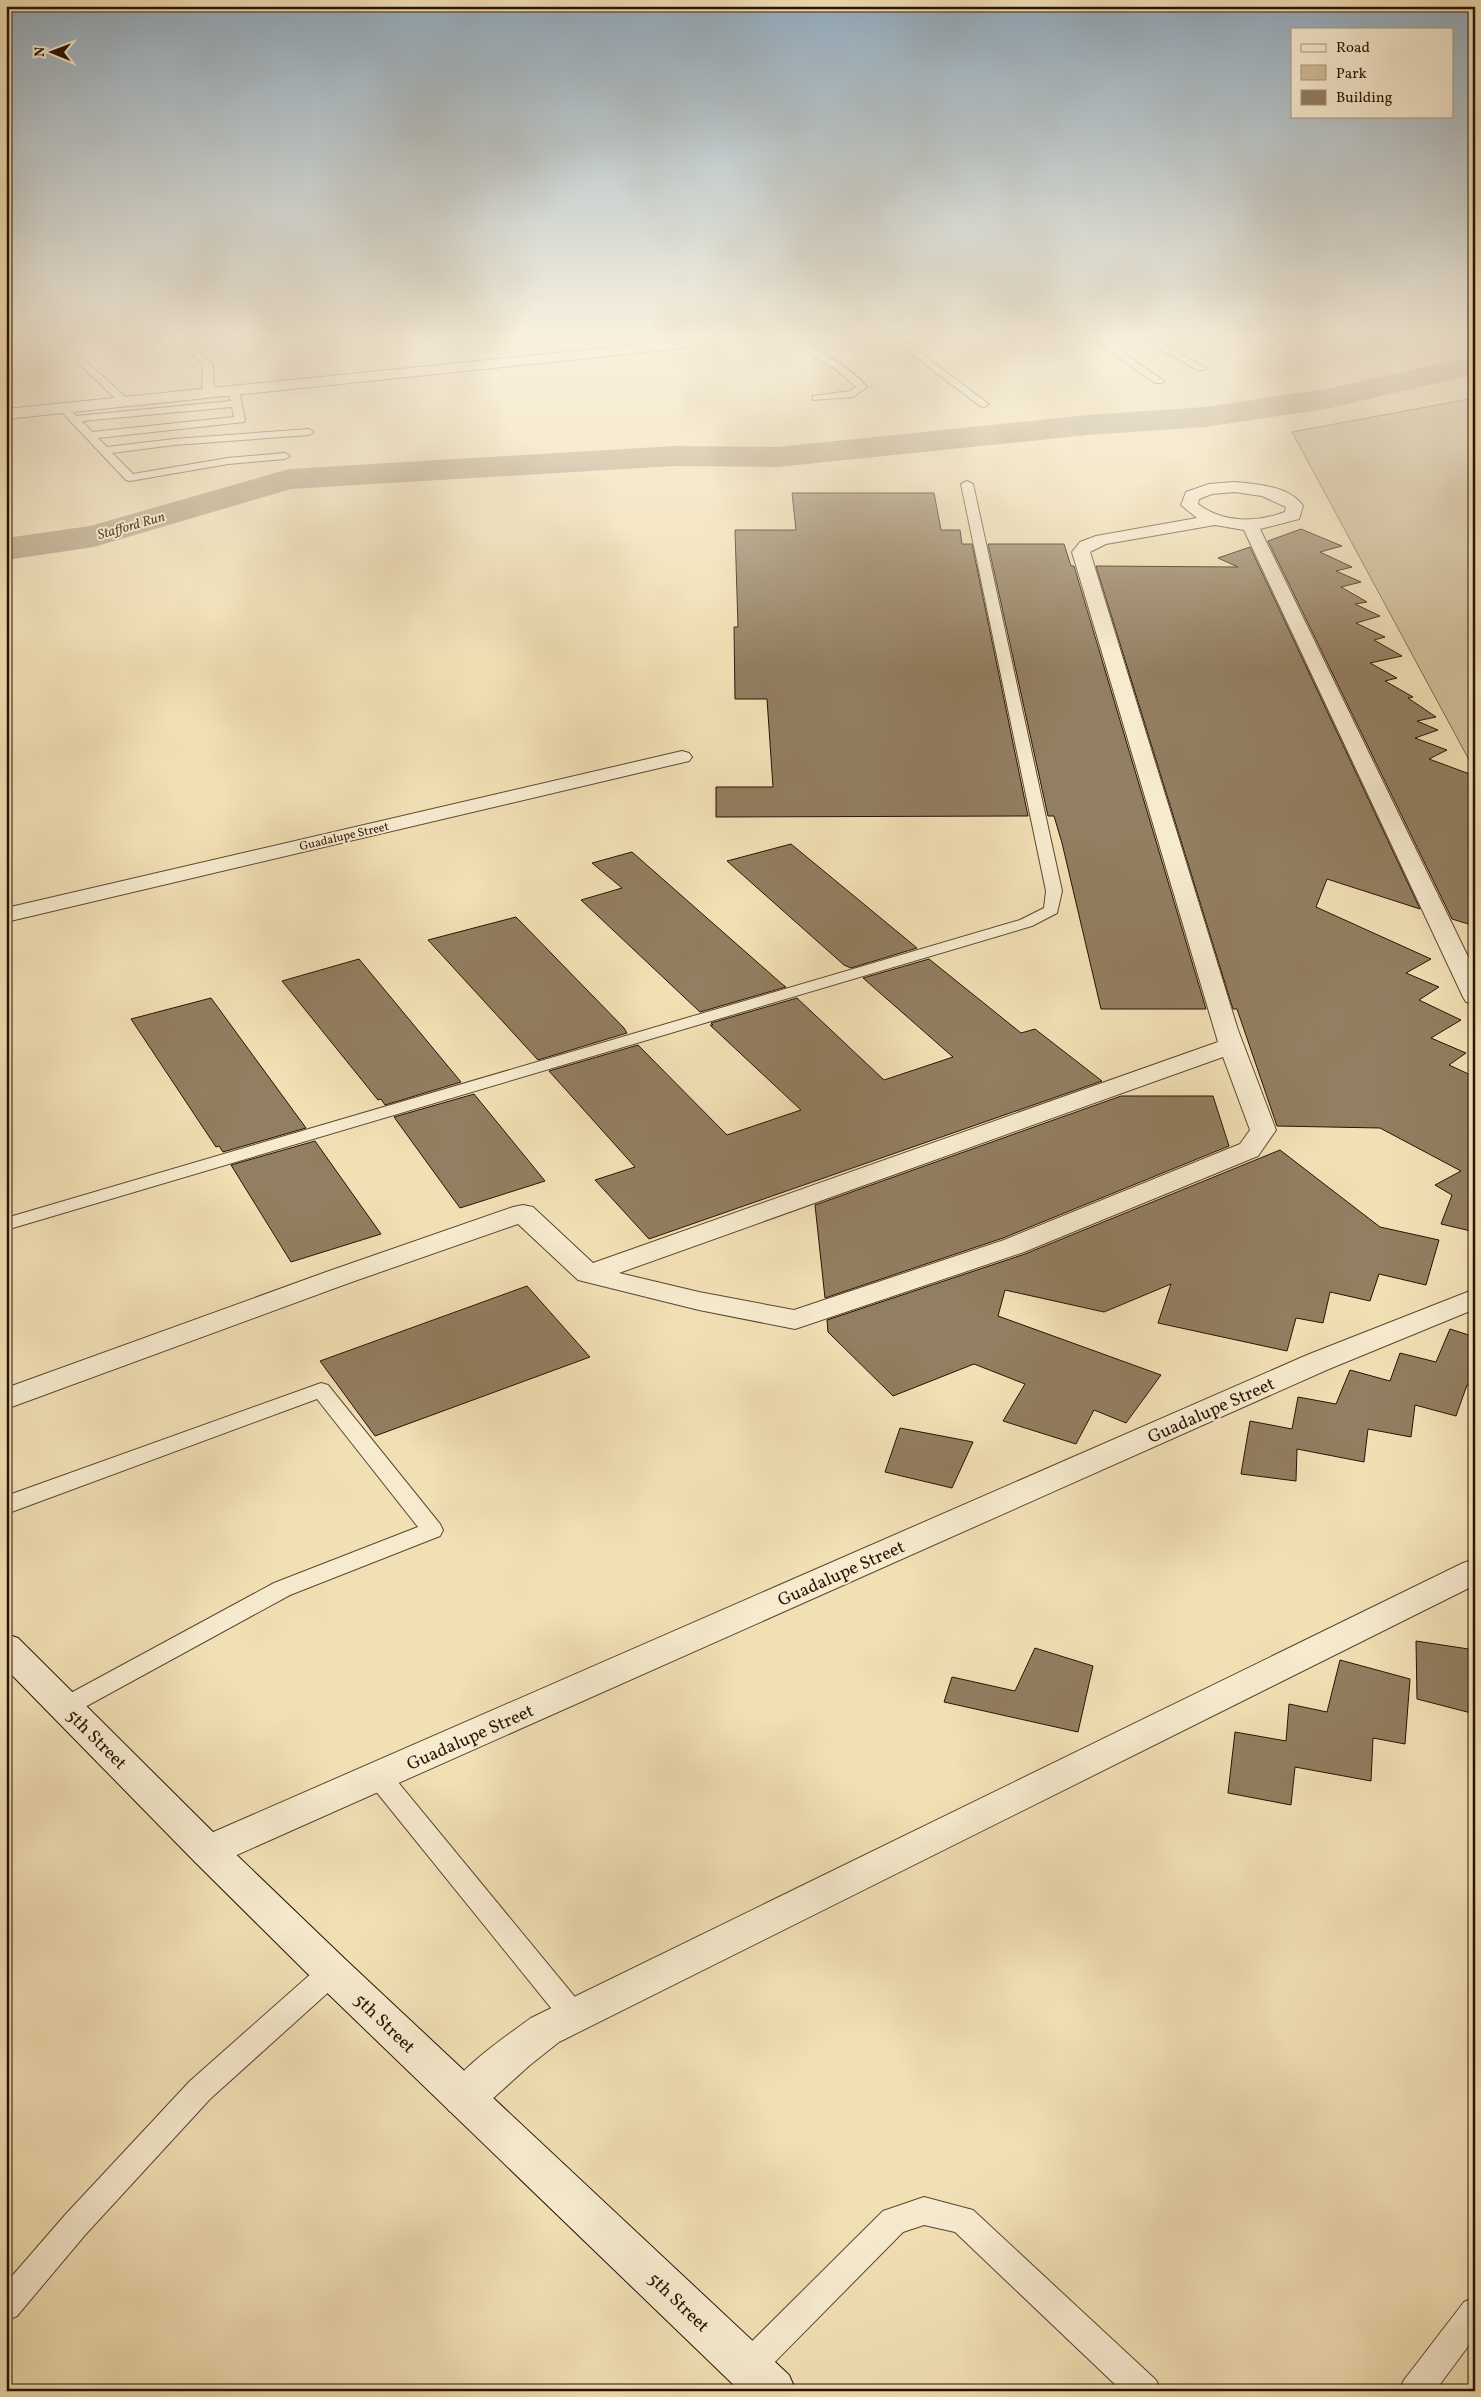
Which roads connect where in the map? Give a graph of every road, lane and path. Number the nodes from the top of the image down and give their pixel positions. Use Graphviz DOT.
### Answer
graph roads {
  1 [pos="101,448"];
  2 [pos="128,448"];
  3 [pos="104,451"];
  4 [pos="285,456"];
  5 [pos="967,484"];
  6 [pos="1217,520"];
  7 [pos="1250,525"];
  8 [pos="682,757"];
  9 [pos="6,915"];
  10 [pos="1475,997"];
  11 [pos="1232,1045"];
  12 [pos="6,1224"];
  13 [pos="588,1274"];
  14 [pos="1475,1298"];
  15 [pos="6,1399"];
  16 [pos="6,1506"];
  17 [pos="1475,1571"];
  18 [pos="6,1647"];
  19 [pos="65,1707"];
  20 [pos="379,1777"];
  21 [pos="208,1851"];
  22 [pos="332,1972"];
  23 [pos="574,2016"];
  24 [pos="464,2098"];
  25 [pos="6,2306"];
  26 [pos="1475,2312"];
  27 [pos="760,2379"];
  28 [pos="1145,2391"];
  29 [pos="1415,2391"];
  1 -- 3 [label="lane"];
  2 -- 3 [label="lane"];
  3 -- 4 [label="lane"];
  5 -- 12 [label="lane"];
  6 -- 7 [label="street"];
  6 -- 7 [label="street"];
  6 -- 11 [label="street"];
  7 -- 10 [label="street"];
  8 -- 9 [label="street, Guadalupe Street"];
  11 -- 13 [label="street"];
  11 -- 13 [label="street"];
  13 -- 15 [label="street"];
  14 -- 20 [label="street, Guadalupe Street"];
  16 -- 19 [label="lane"];
  17 -- 23 [label="street"];
  18 -- 19 [label="street, 5th Street"];
  19 -- 21 [label="street, 5th Street"];
  20 -- 21 [label="street, Guadalupe Street"];
  20 -- 23 [label="lane"];
  21 -- 22 [label="street, 5th Street"];
  22 -- 24 [label="street, 5th Street"];
  22 -- 25 [label="lane"];
  23 -- 24 [label="street"];
  24 -- 27 [label="street, 5th Street"];
  26 -- 29 [label="lane"];
  27 -- 28 [label="lane"];
}
